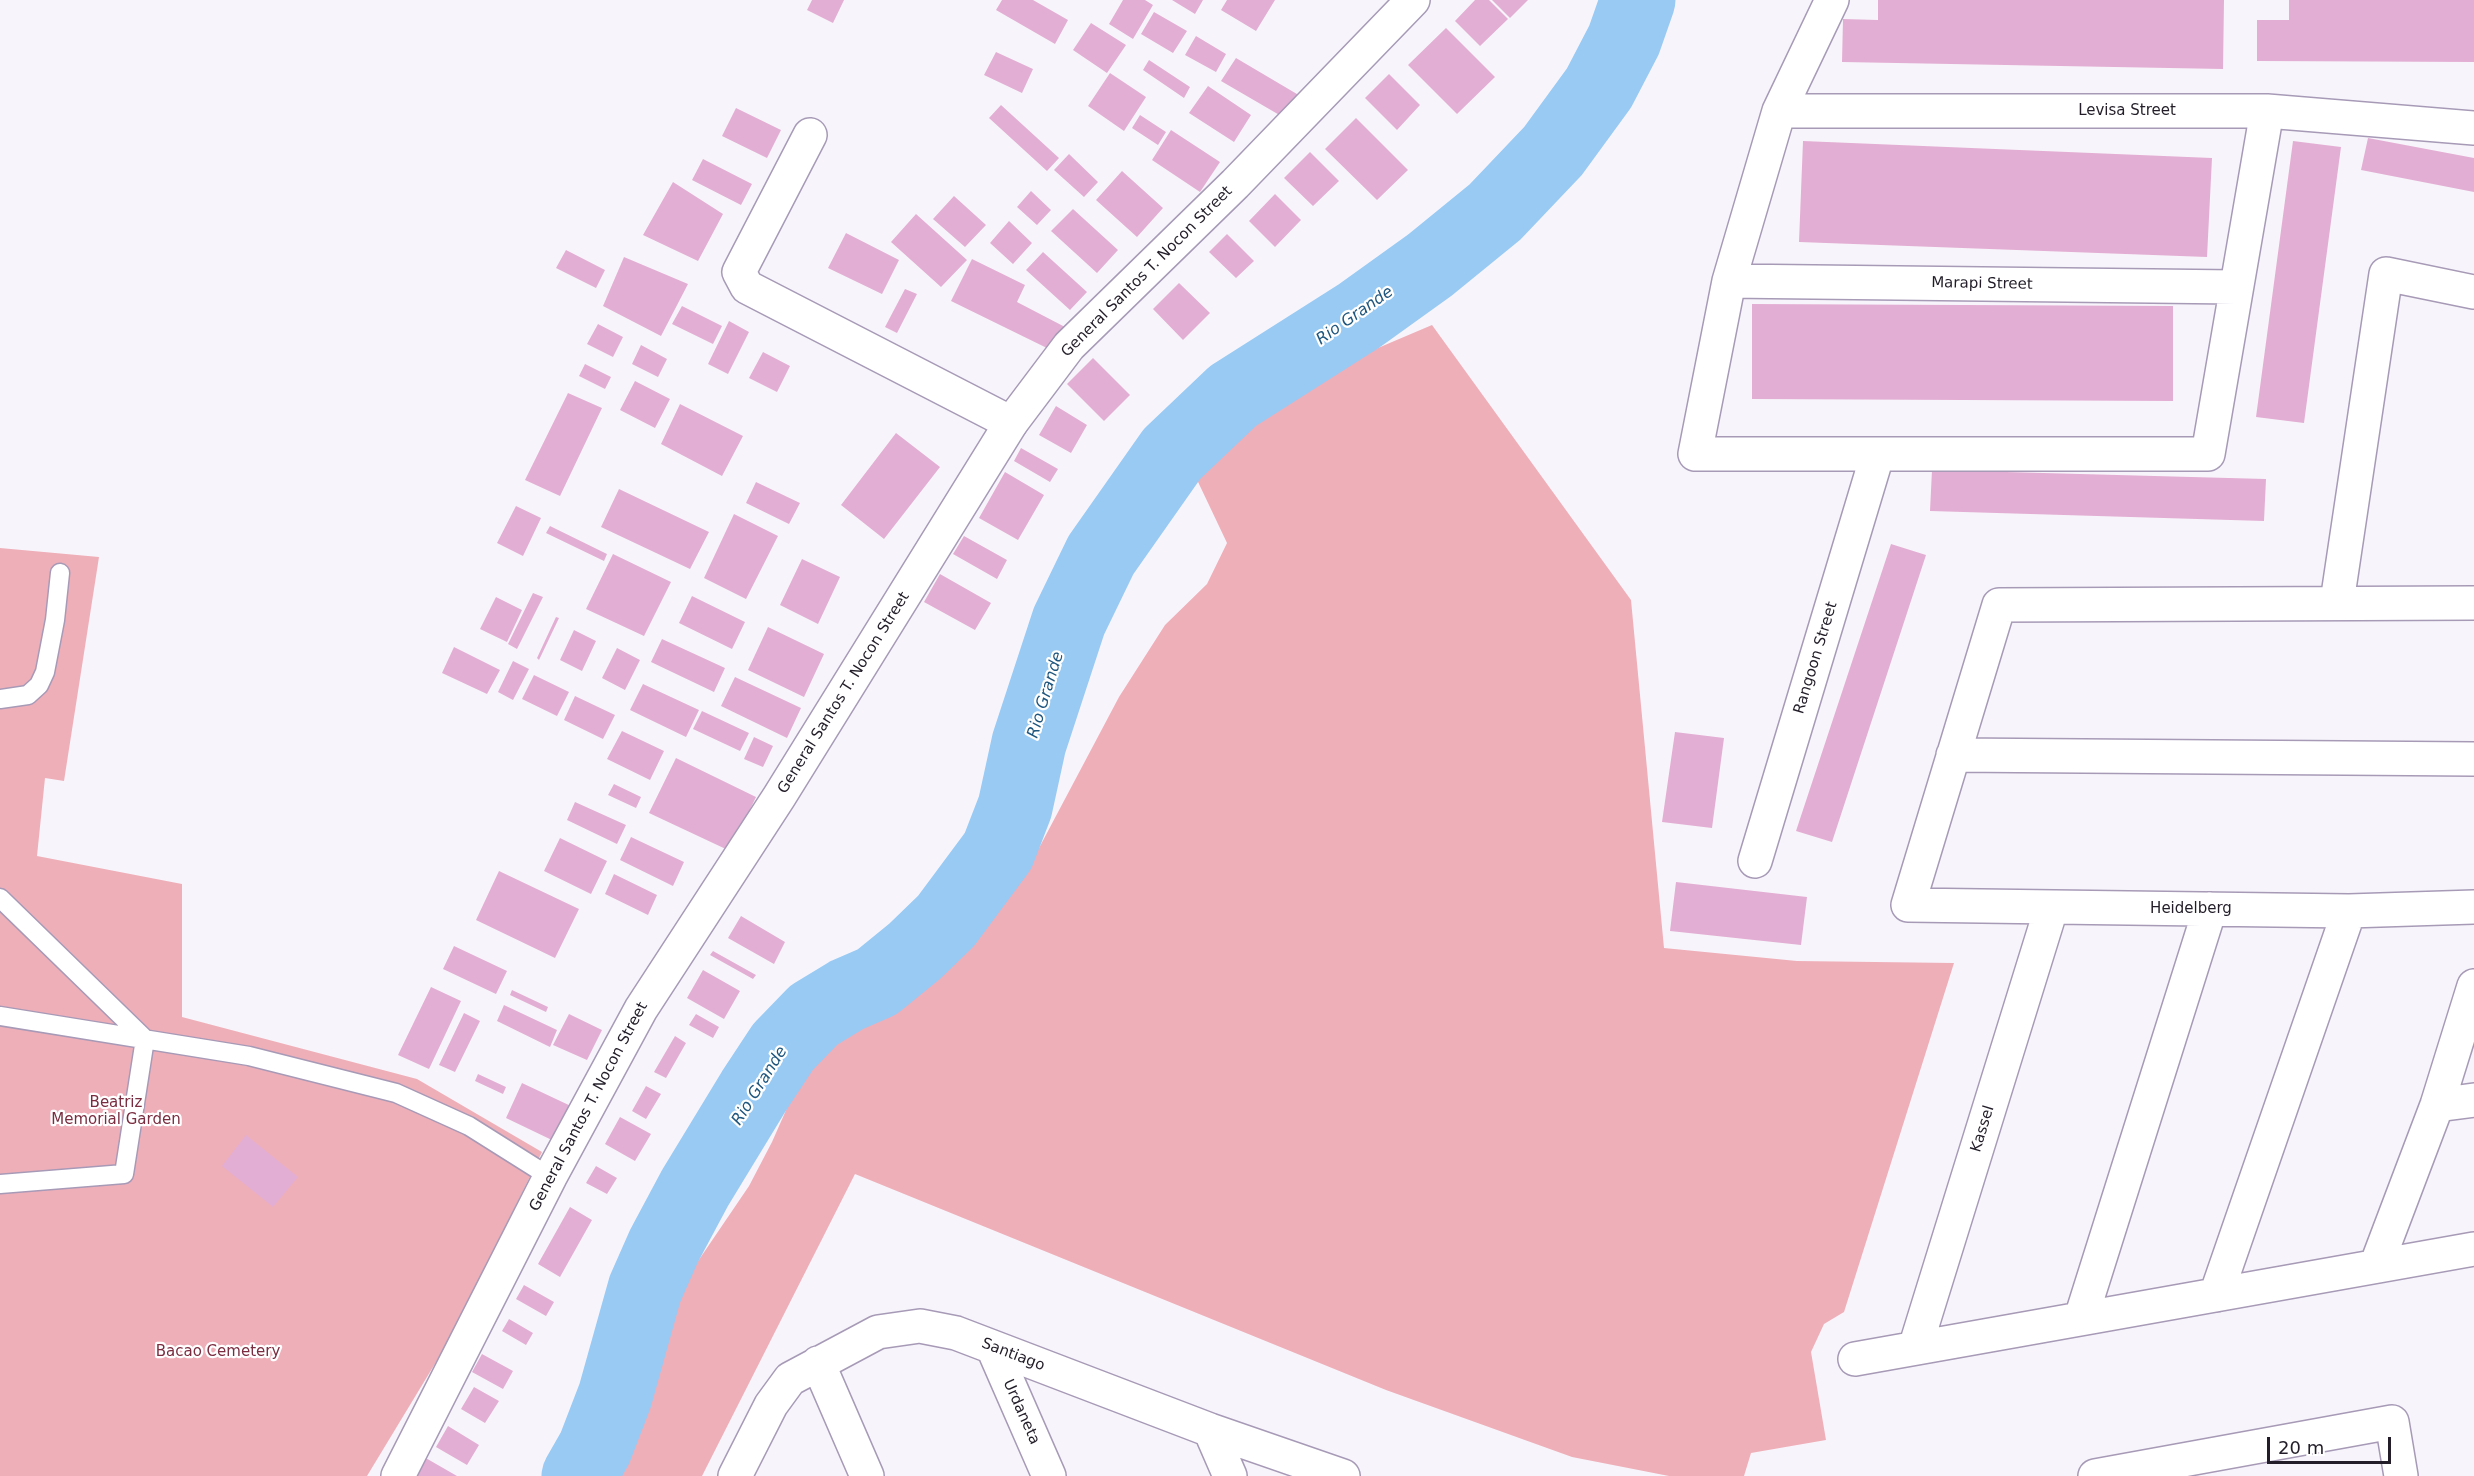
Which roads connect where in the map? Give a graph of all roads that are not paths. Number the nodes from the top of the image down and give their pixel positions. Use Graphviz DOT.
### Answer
graph roads {
  1 [pos="1413,0"];
  2 [pos="1832,0"];
  3 [pos="1779,111"];
  4 [pos="2267,111"];
  5 [pos="2474,128"];
  6 [pos="810,135"];
  7 [pos="1729,281"];
  8 [pos="2236,287"];
  9 [pos="2474,292"];
  10 [pos="1011,423"];
  11 [pos="1876,456"];
  12 [pos="60,573"];
  13 [pos="2337,602"];
  14 [pos="2474,603"];
  15 [pos="0,699"];
  16 [pos="1953,755"];
  17 [pos="2474,759"];
  18 [pos="1755,861"];
  19 [pos="0,898"];
  20 [pos="2474,908"];
  21 [pos="2051,909"];
  22 [pos="2210,909"];
  23 [pos="2349,911"];
  24 [pos="2474,986"];
  25 [pos="0,1016"];
  26 [pos="145,1038"];
  27 [pos="2474,1100"];
  28 [pos="2437,1105"];
  29 [pos="550,1177"];
  30 [pos="0,1184"];
  31 [pos="2474,1249"];
  32 [pos="2376,1266"];
  33 [pos="2216,1295"];
  34 [pos="2081,1318"];
  35 [pos="993,1348"];
  36 [pos="1915,1348"];
  37 [pos="1855,1359"];
  38 [pos="818,1363"];
  39 [pos="1210,1430"];
  40 [pos="398,1476"];
  41 [pos="735,1476"];
  42 [pos="867,1476"];
  43 [pos="1049,1476"];
  44 [pos="1230,1476"];
  45 [pos="1343,1476"];
  46 [pos="2095,1476"];
  47 [pos="2401,1476"];
  1 -- 10 [label="street, General Santos T. Nocon Street"];
  2 -- 3 [label="street"];
  3 -- 4 [label="street, Levisa Street"];
  3 -- 7 [label="street"];
  4 -- 5 [label="street, Levisa Street"];
  4 -- 8 [label="street"];
  6 -- 10 [label="street"];
  7 -- 8 [label="street, Marapi Street"];
  7 -- 11 [label="street"];
  8 -- 11 [label="street"];
  9 -- 13 [label="street"];
  10 -- 29 [label="street, General Santos T. Nocon Street"];
  11 -- 18 [label="street, Rangoon Street"];
  12 -- 15 [label="lane"];
  13 -- 14 [label="street"];
  13 -- 16 [label="street"];
  16 -- 17 [label="street"];
  16 -- 21 [label="street, Heidelberg"];
  19 -- 26 [label="lane"];
  20 -- 23 [label="street, Heidelberg"];
  21 -- 22 [label="street, Heidelberg"];
  21 -- 36 [label="street, Kassel"];
  22 -- 23 [label="street, Heidelberg"];
  22 -- 34 [label="street"];
  23 -- 33 [label="street"];
  24 -- 28 [label="street"];
  25 -- 26 [label="lane"];
  26 -- 29 [label="lane"];
  26 -- 30 [label="lane"];
  27 -- 28 [label="street"];
  28 -- 32 [label="street"];
  29 -- 40 [label="street, General Santos T. Nocon Street"];
  31 -- 32 [label="street"];
  32 -- 33 [label="street"];
  33 -- 34 [label="street"];
  34 -- 36 [label="street"];
  35 -- 38 [label="street, Santiago"];
  35 -- 39 [label="street, Santiago"];
  35 -- 43 [label="street, Urdaneta"];
  36 -- 37 [label="street"];
  38 -- 41 [label="street, Santiago"];
  38 -- 42 [label="street"];
  39 -- 44 [label="street"];
  39 -- 45 [label="street, Santiago"];
  46 -- 47 [label="street"];
}
